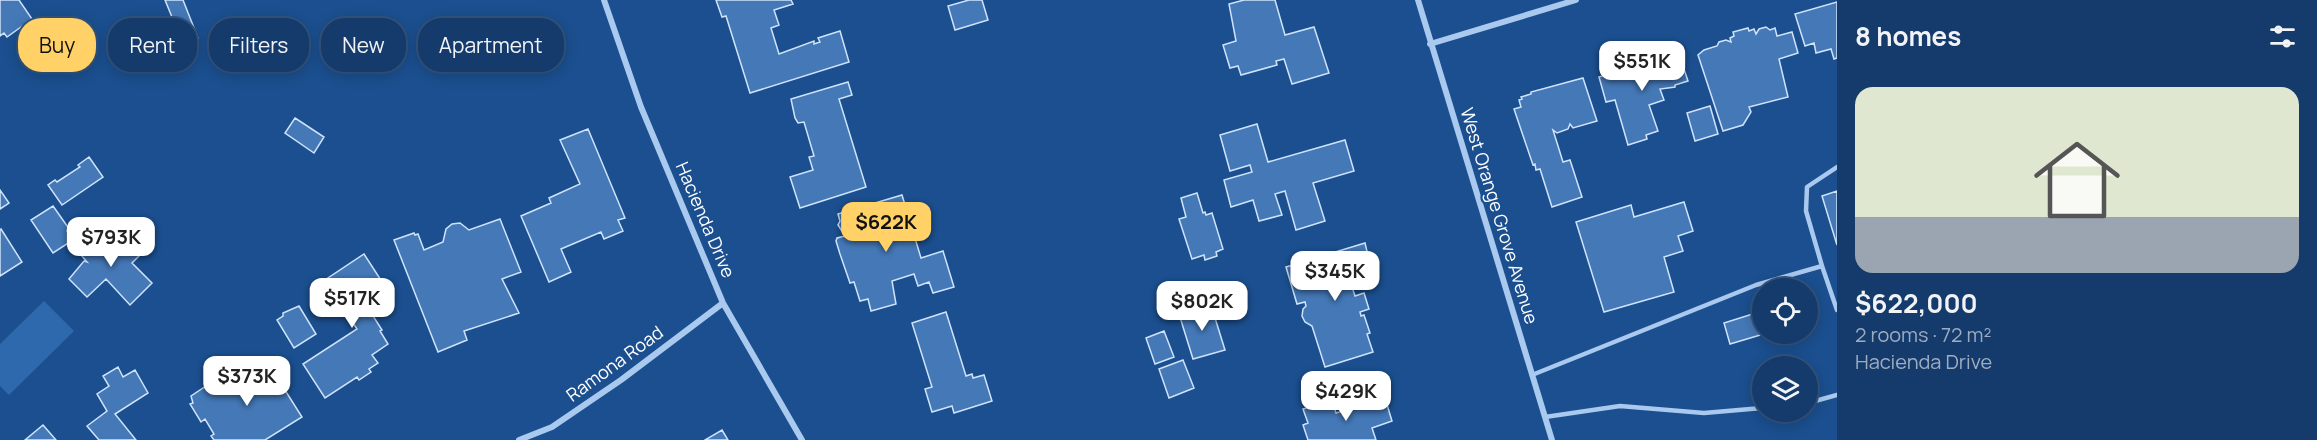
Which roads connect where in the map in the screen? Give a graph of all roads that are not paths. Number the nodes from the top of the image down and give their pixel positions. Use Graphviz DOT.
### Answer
graph roads {
  1 [pos="604,0"];
  2 [pos="1418,0"];
  3 [pos="1576,0"];
  4 [pos="1430,44"];
  5 [pos="1837,167"];
  6 [pos="1822,266"];
  7 [pos="723,303"];
  8 [pos="1837,310"];
  9 [pos="1532,375"];
  10 [pos="1837,395"];
  11 [pos="1818,400"];
  12 [pos="1752,409"];
  13 [pos="1545,417"];
  14 [pos="519,440"];
  15 [pos="802,440"];
  16 [pos="1552,440"];
  1 -- 7 [label="street, Hacienda Drive"];
  2 -- 4 [label="street, West Orange Grove Avenue"];
  3 -- 4 [label="street"];
  4 -- 9 [label="street, West Orange Grove Avenue"];
  5 -- 6 [label="lane"];
  6 -- 8 [label="lane"];
  6 -- 9 [label="lane"];
  7 -- 14 [label="street, Ramona Road"];
  7 -- 15 [label="street, Hacienda Drive"];
  9 -- 13 [label="street, West Orange Grove Avenue"];
  10 -- 11 [label="lane"];
  12 -- 13 [label="lane"];
  13 -- 16 [label="street, West Orange Grove Avenue"];
}
